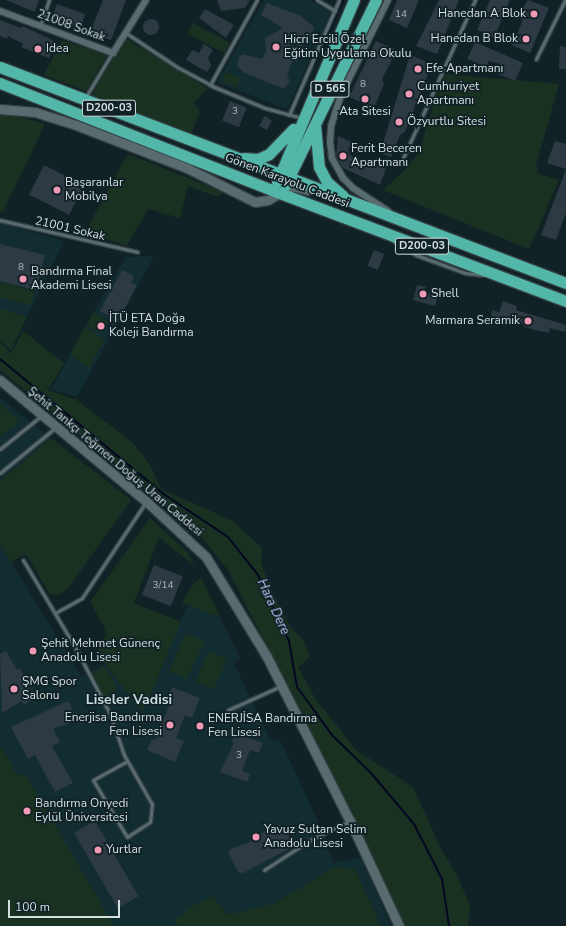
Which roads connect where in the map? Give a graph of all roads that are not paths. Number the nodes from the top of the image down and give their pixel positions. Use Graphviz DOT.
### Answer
graph roads {
  1 [pos="49,0"];
  2 [pos="146,0"];
  3 [pos="258,0"];
  4 [pos="317,0"];
  5 [pos="339,0"];
  6 [pos="354,0"];
  7 [pos="376,0"];
  8 [pos="388,0"];
  9 [pos="476,0"];
  10 [pos="566,0"];
  11 [pos="562,8"];
  12 [pos="566,10"];
  13 [pos="0,11"];
  14 [pos="335,11"];
  15 [pos="40,26"];
  16 [pos="125,32"];
  17 [pos="113,53"];
  18 [pos="536,59"];
  19 [pos="0,67"];
  20 [pos="0,83"];
  21 [pos="210,85"];
  22 [pos="0,87"];
  23 [pos="32,94"];
  24 [pos="84,100"];
  25 [pos="0,109"];
  26 [pos="289,115"];
  27 [pos="302,118"];
  28 [pos="314,122"];
  29 [pos="217,149"];
  30 [pos="403,158"];
  31 [pos="283,177"];
  32 [pos="277,192"];
  33 [pos="359,206"];
  34 [pos="378,214"];
  35 [pos="0,220"];
  36 [pos="413,226"];
  37 [pos="138,252"];
  38 [pos="545,275"];
  39 [pos="566,276"];
  40 [pos="566,283"];
  41 [pos="566,301"];
  42 [pos="0,380"];
  43 [pos="41,416"];
  44 [pos="55,428"];
  45 [pos="0,449"];
  46 [pos="0,473"];
  47 [pos="146,501"];
  48 [pos="23,560"];
  49 [pos="55,613"];
  50 [pos="281,686"];
  51 [pos="228,710"];
  52 [pos="127,761"];
  53 [pos="350,821"];
  54 [pos="264,870"];
  55 [pos="399,926"];
  1 -- 15 [label="lane"];
  2 -- 16 [label="street"];
  3 -- 21 [label="lane"];
  4 -- 14 [label="lane"];
  5 -- 14 [label="lane"];
  6 -- 27 [label="highway, D 565"];
  7 -- 28 [label="highway, D 565"];
  8 -- 36 [label="street"];
  9 -- 30 [label="lane"];
  10 -- 11 [label="lane"];
  11 -- 12 [label="lane"];
  11 -- 18 [label="lane"];
  13 -- 15 [label="street, 21008 Sokak"];
  14 -- 26 [label="lane"];
  15 -- 17 [label="street, 21008 Sokak"];
  16 -- 17 [label="street"];
  16 -- 21 [label="lane"];
  17 -- 24 [label="lane"];
  19 -- 24 [label="highway, Gönen Karayolu Caddesi / D200-03"];
  20 -- 23 [label="highway, Gönen Karayolu Caddesi / D200-03"];
  21 -- 26 [label="lane"];
  22 -- 23 [label="street"];
  23 -- 32 [label="highway, Gönen Karayolu Caddesi / D200-03"];
  24 -- 29 [label="highway, Gönen Karayolu Caddesi / D200-03"];
  25 -- 32 [label="street"];
  26 -- 27 [label="lane"];
  27 -- 29 [label="highway"];
  27 -- 31 [label="highway, D 565"];
  28 -- 31 [label="highway, D 565"];
  28 -- 33 [label="highway"];
  29 -- 31 [label="highway, Gönen Karayolu Caddesi / D200-03"];
  31 -- 32 [label="highway, D 565"];
  31 -- 33 [label="highway, Gönen Karayolu Caddesi / D200-03"];
  32 -- 34 [label="street"];
  32 -- 41 [label="highway, Gönen Karayolu Caddesi / D200-03"];
  33 -- 34 [label="highway, Gönen Karayolu Caddesi / D200-03"];
  34 -- 36 [label="highway, Gönen Karayolu Caddesi / D200-03"];
  35 -- 37 [label="lane, 21001 Sokak"];
  36 -- 38 [label="highway, Gönen Karayolu Caddesi / D200-03"];
  38 -- 39 [label="lane"];
  38 -- 40 [label="highway, Gönen Karayolu Caddesi / D200-03"];
  42 -- 43 [label="street, Şehit Tankçı Teğmen Doğuş Uran Caddesi"];
  43 -- 44 [label="street, Şehit Tankçı Teğmen Doğuş Uran Caddesi"];
  43 -- 45 [label="lane"];
  44 -- 46 [label="lane"];
  44 -- 47 [label="street, Şehit Tankçı Teğmen Doğuş Uran Caddesi"];
  47 -- 49 [label="lane"];
  47 -- 50 [label="street, Şehit Tankçı Teğmen Doğuş Uran Caddesi"];
  48 -- 49 [label="lane"];
  49 -- 52 [label="lane"];
  50 -- 51 [label="lane"];
  50 -- 53 [label="street, Şehit Tankçı Teğmen Doğuş Uran Caddesi"];
  52 -- 52 [label="lane"];
  53 -- 54 [label="lane"];
  53 -- 55 [label="street, Şehit Tankçı Teğmen Doğuş Uran Caddesi"];
}
